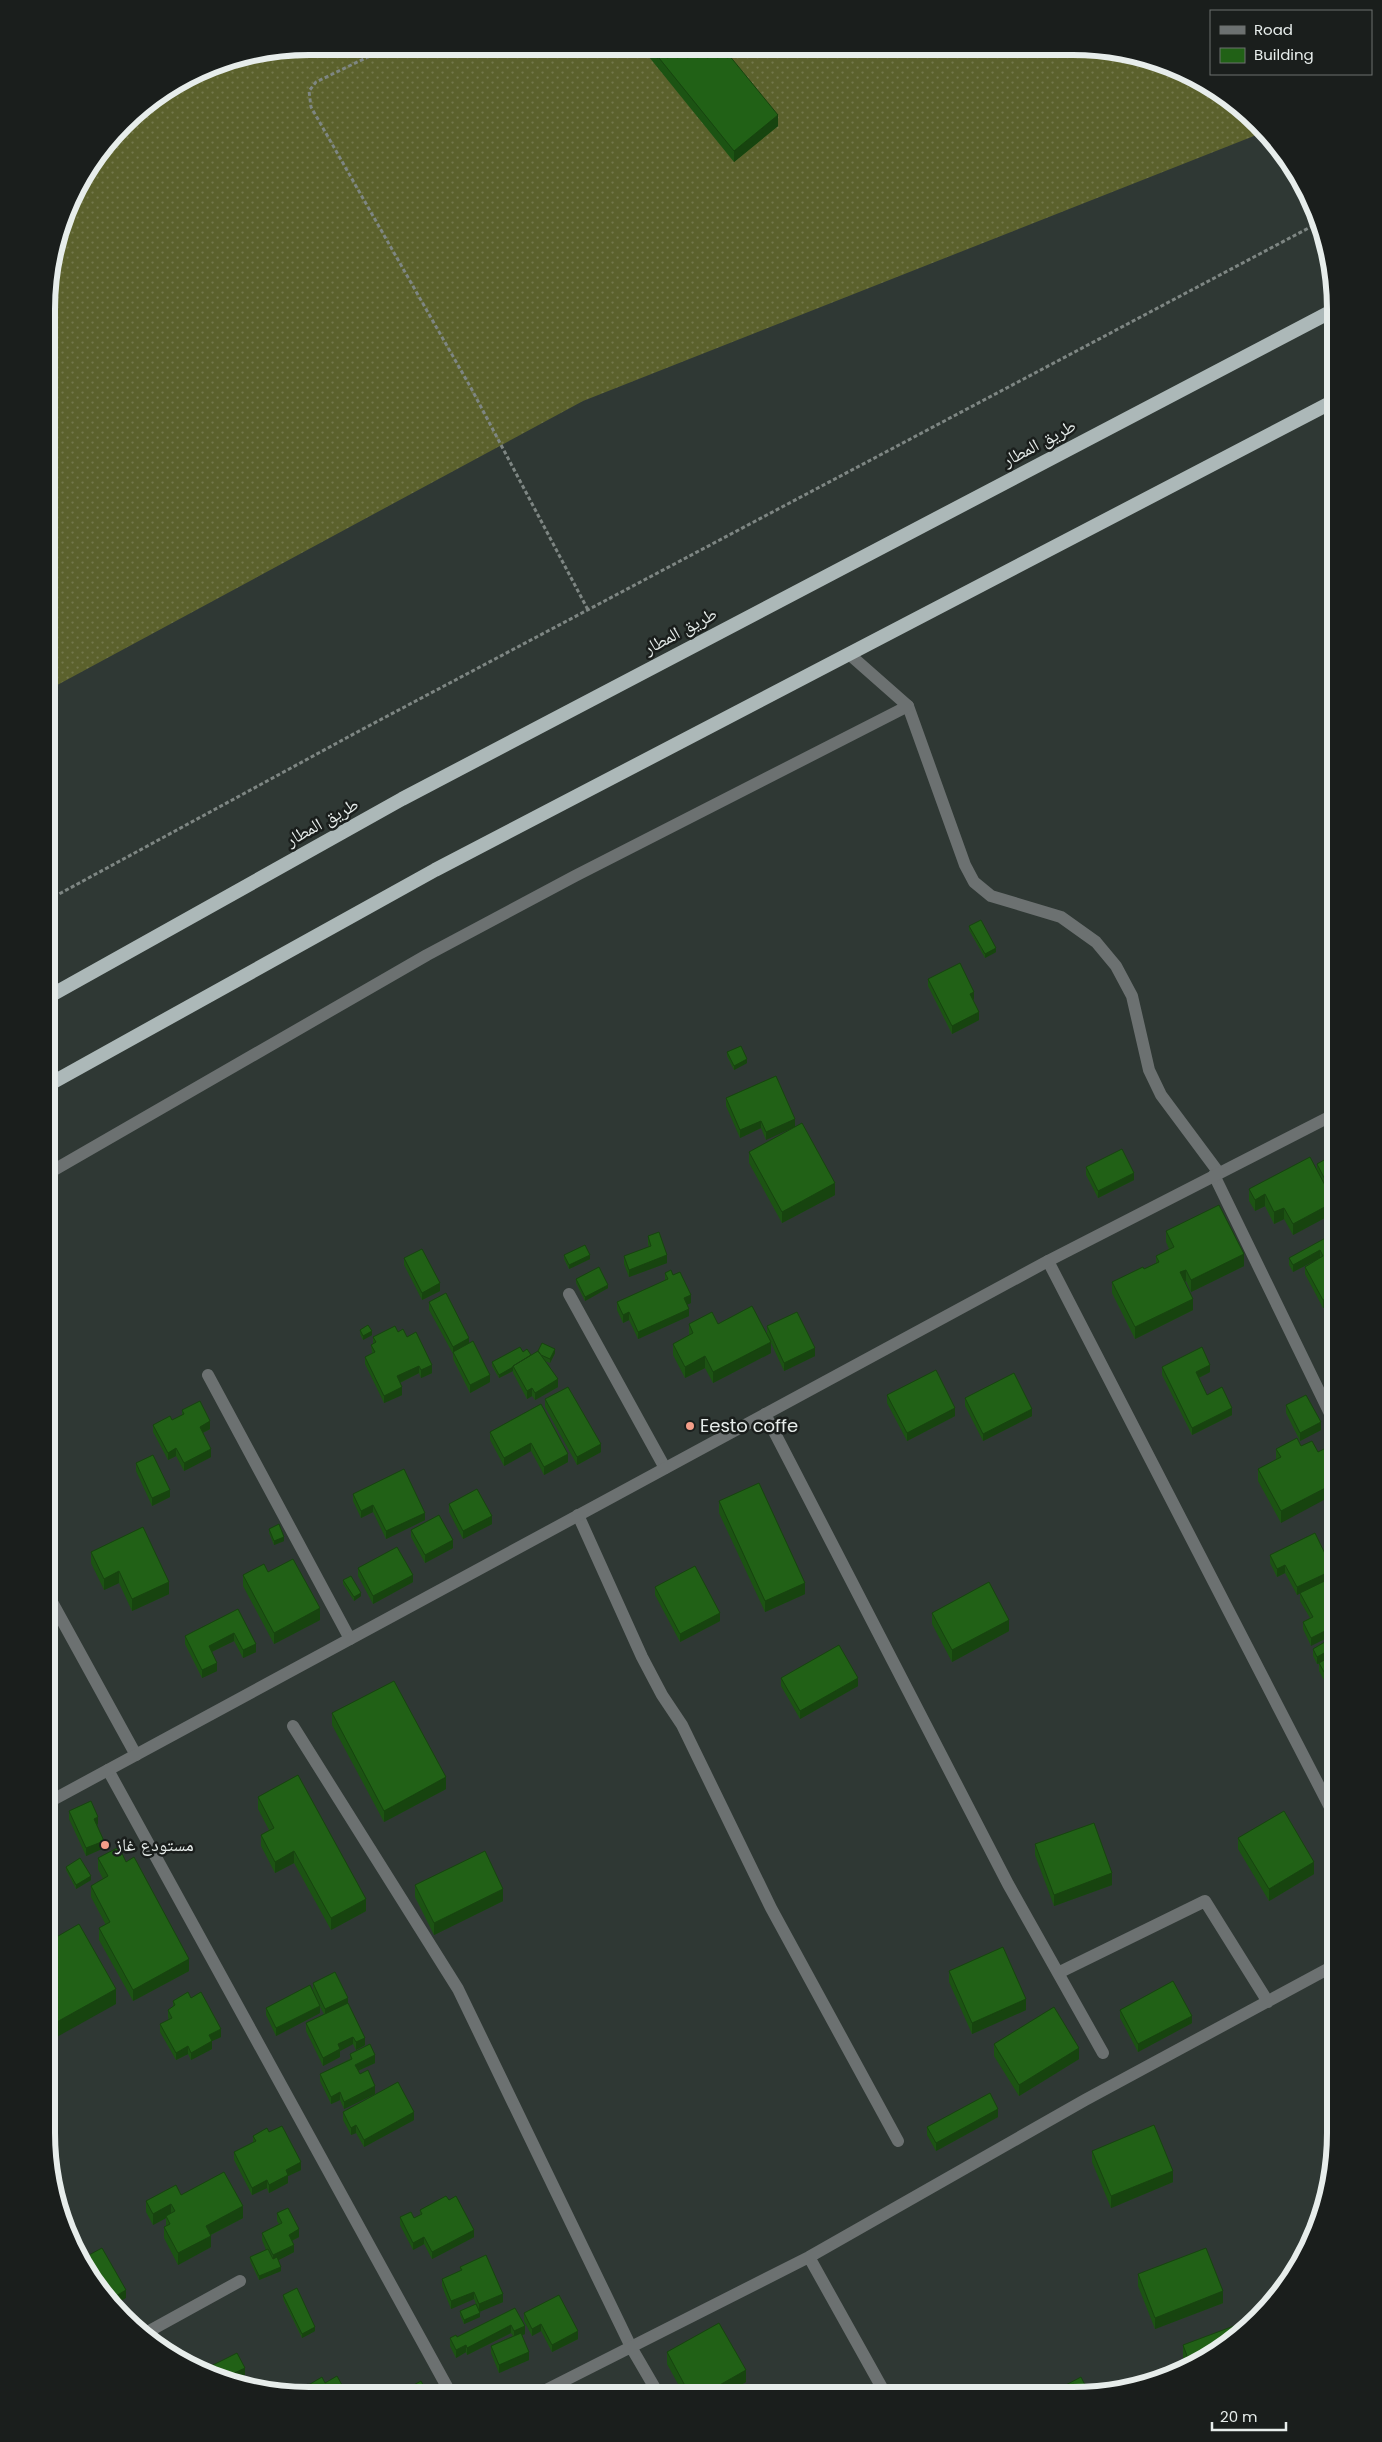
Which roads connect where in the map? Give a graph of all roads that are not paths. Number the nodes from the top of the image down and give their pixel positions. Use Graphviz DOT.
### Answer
graph roads {
  1 [pos="1327,314"];
  2 [pos="1327,405"];
  3 [pos="849,654"];
  4 [pos="908,706"];
  5 [pos="55,993"];
  6 [pos="55,1081"];
  7 [pos="1327,1118"];
  8 [pos="55,1169"];
  9 [pos="1216,1174"];
  10 [pos="1048,1261"];
  11 [pos="569,1294"];
  12 [pos="208,1375"];
  13 [pos="1327,1407"];
  14 [pos="765,1414"];
  15 [pos="665,1468"];
  16 [pos="578,1516"];
  17 [pos="55,1608"];
  18 [pos="350,1639"];
  19 [pos="294,1726"];
  20 [pos="136,1755"];
  21 [pos="108,1770"];
  22 [pos="55,1799"];
  23 [pos="1327,1802"];
  24 [pos="1327,1969"];
  25 [pos="1058,1973"];
  26 [pos="1268,2002"];
  27 [pos="1103,2053"];
  28 [pos="898,2141"];
  29 [pos="809,2258"];
  30 [pos="240,2281"];
  31 [pos="150,2330"];
  32 [pos="631,2347"];
  33 [pos="447,2387"];
  34 [pos="552,2387"];
  35 [pos="655,2387"];
  36 [pos="882,2387"];
  1 -- 5 [label="highway, طريق المطار"];
  2 -- 3 [label="highway"];
  3 -- 4 [label="street"];
  3 -- 6 [label="highway"];
  4 -- 8 [label="street"];
  4 -- 9 [label="street"];
  7 -- 9 [label="street"];
  9 -- 10 [label="street"];
  9 -- 13 [label="street"];
  10 -- 14 [label="street"];
  10 -- 23 [label="street"];
  11 -- 15 [label="street"];
  12 -- 18 [label="street"];
  14 -- 15 [label="street"];
  14 -- 25 [label="street"];
  15 -- 16 [label="street"];
  16 -- 18 [label="street"];
  16 -- 28 [label="street"];
  17 -- 20 [label="street"];
  18 -- 20 [label="street"];
  19 -- 32 [label="street"];
  20 -- 21 [label="street"];
  21 -- 22 [label="street"];
  21 -- 33 [label="street"];
  24 -- 26 [label="street"];
  25 -- 26 [label="street"];
  25 -- 27 [label="street"];
  26 -- 29 [label="street"];
  29 -- 32 [label="street"];
  29 -- 36 [label="street"];
  30 -- 31 [label="street"];
  32 -- 34 [label="street"];
  32 -- 35 [label="street"];
}
